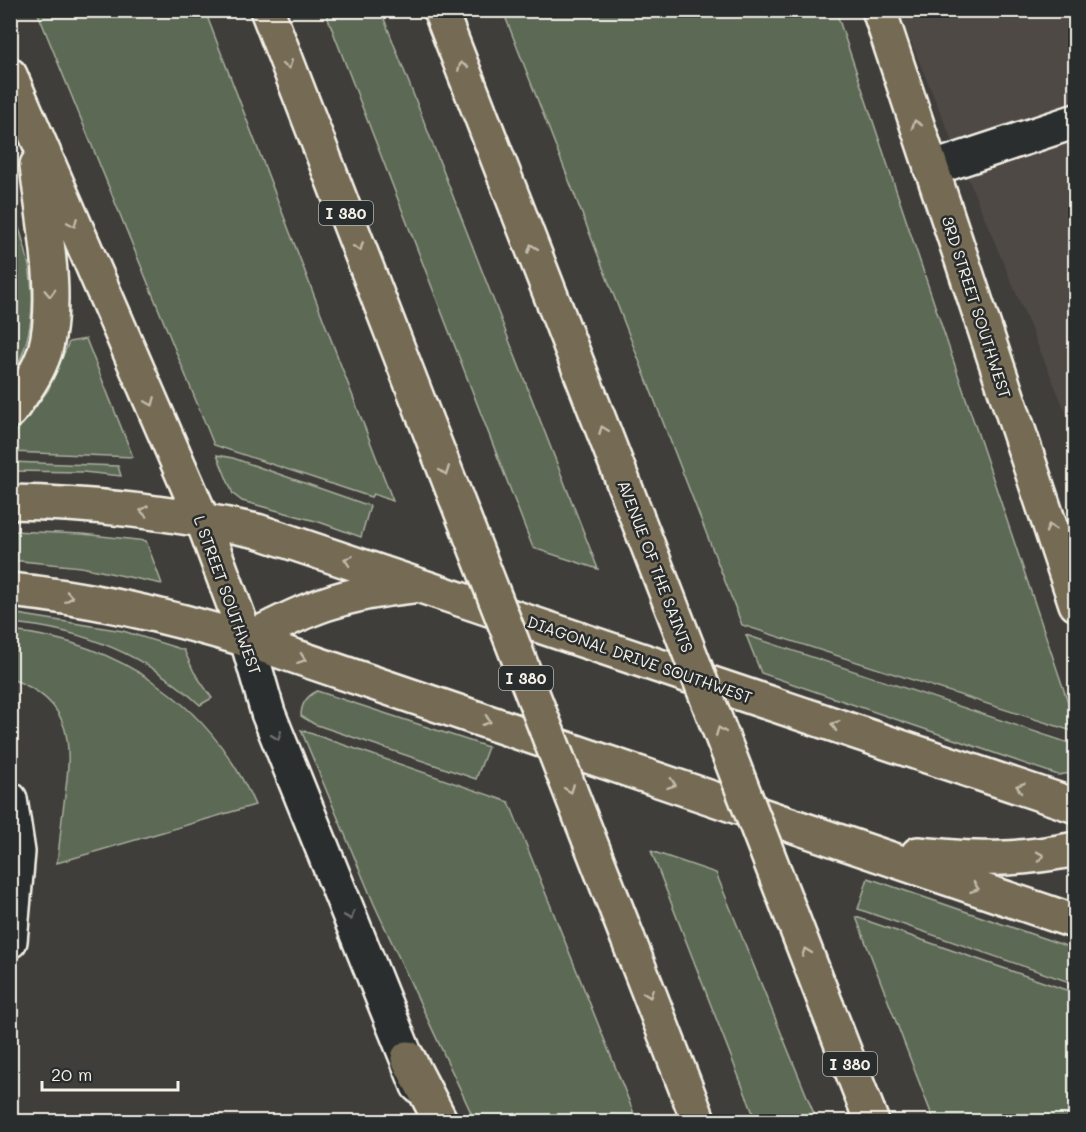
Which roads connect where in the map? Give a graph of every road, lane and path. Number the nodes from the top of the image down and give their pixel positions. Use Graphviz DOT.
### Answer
graph roads {
  1 [pos="267,10"];
  2 [pos="440,10"];
  3 [pos="879,10"];
  4 [pos="10,75"];
  5 [pos="1076,121"];
  6 [pos="33,131"];
  7 [pos="932,169"];
  8 [pos="10,411"];
  9 [pos="10,502"];
  10 [pos="202,519"];
  11 [pos="423,585"];
  12 [pos="10,590"];
  13 [pos="1074,594"];
  14 [pos="247,640"];
  15 [pos="10,799"];
  16 [pos="1076,806"];
  17 [pos="856,847"];
  18 [pos="1076,849"];
  19 [pos="1076,922"];
  20 [pos="11,933"];
  21 [pos="408,1058"];
  22 [pos="431,1122"];
  23 [pos="441,1122"];
  24 [pos="699,1122"];
  25 [pos="872,1122"];
  1 -- 24 [label="main road, I 380, one-way, bridge"];
  25 -- 2 [label="main road, AVENUE OF THE SAINTS / I 380, one-way, bridge"];
  7 -- 3 [label="main road, 3RD STREET SOUTHWEST, one-way"];
  4 -- 6 [label="main road, L STREET SOUTHWEST"];
  5 -- 7 [label="street"];
  6 -- 8 [label="main road, one-way"];
  6 -- 10 [label="main road, L STREET SOUTHWEST, one-way"];
  13 -- 7 [label="main road, 3RD STREET SOUTHWEST, one-way"];
  10 -- 9 [label="main road, DIAGONAL DRIVE SOUTHWEST, one-way"];
  11 -- 10 [label="main road, DIAGONAL DRIVE SOUTHWEST, one-way"];
  10 -- 14 [label="main road, L STREET SOUTHWEST"];
  11 -- 14 [label="main road"];
  16 -- 11 [label="main road, DIAGONAL DRIVE SOUTHWEST, one-way"];
  12 -- 14 [label="main road, one-way"];
  14 -- 17 [label="main road, one-way"];
  14 -- 21 [label="street, L STREET SOUTHWEST, one-way"];
  15 -- 20 [label="street"];
  17 -- 18 [label="main road, one-way"];
  17 -- 19 [label="main road, one-way"];
  21 -- 22 [label="street, L STREET SOUTHWEST"];
  21 -- 23 [label="main road"];
}
